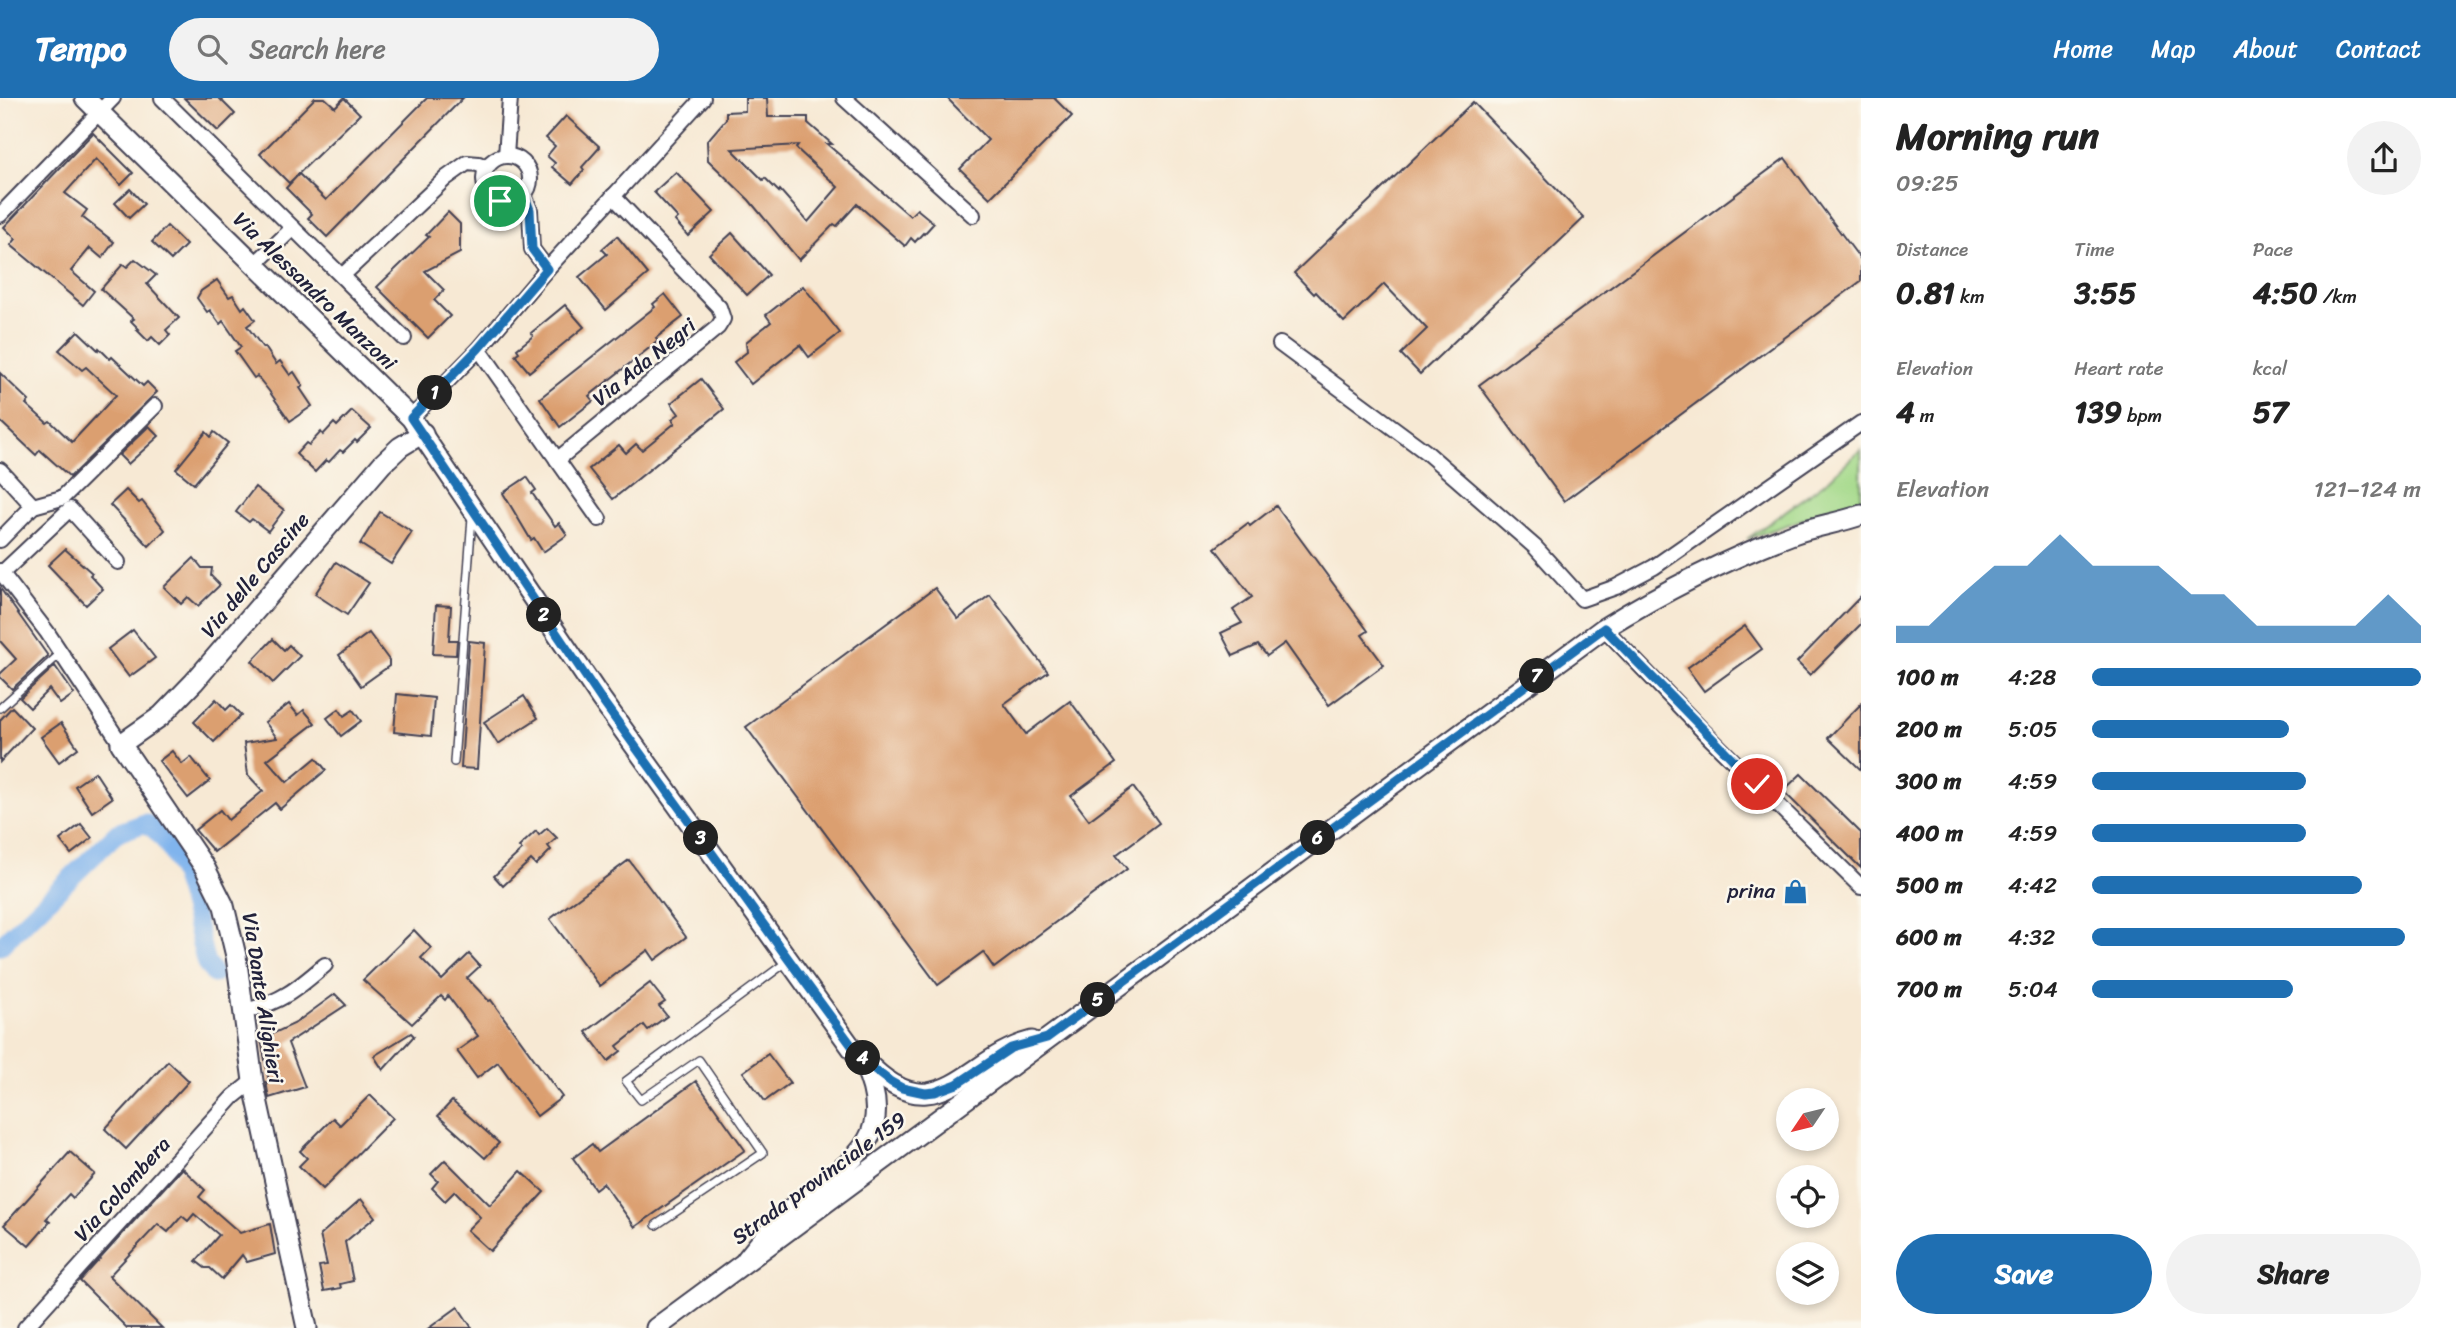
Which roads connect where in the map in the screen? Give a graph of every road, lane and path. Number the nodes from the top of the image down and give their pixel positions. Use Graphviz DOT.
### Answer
graph roads {
  1 [pos="163,98"];
  2 [pos="510,98"];
  3 [pos="703,98"];
  4 [pos="844,98"];
  5 [pos="99,102"];
  6 [pos="506,156"];
  7 [pos="486,169"];
  8 [pos="524,195"];
  9 [pos="613,195"];
  10 [pos="0,215"];
  11 [pos="972,215"];
  12 [pos="293,228"];
  13 [pos="255,264"];
  14 [pos="547,269"];
  15 [pos="342,276"];
  16 [pos="404,338"];
  17 [pos="1279,344"];
  18 [pos="478,349"];
  19 [pos="155,406"];
  20 [pos="1861,423"];
  21 [pos="417,426"];
  22 [pos="557,460"];
  23 [pos="0,470"];
  24 [pos="33,506"];
  25 [pos="472,510"];
  26 [pos="1857,518"];
  27 [pos="599,519"];
  28 [pos="0,540"];
  29 [pos="118,562"];
  30 [pos="1,572"];
  31 [pos="1604,628"];
  32 [pos="61,653"];
  33 [pos="0,708"];
  34 [pos="121,744"];
  35 [pos="454,762"];
  36 [pos="1861,887"];
  37 [pos="789,960"];
  38 [pos="325,965"];
  39 [pos="244,1011"];
  40 [pos="1047,1038"];
  41 [pos="855,1050"];
  42 [pos="253,1081"];
  43 [pos="656,1225"];
  44 [pos="746,1260"];
  45 [pos="25,1328"];
  46 [pos="307,1328"];
  47 [pos="656,1328"];
  1 -- 12 [label="street"];
  2 -- 6 [label="street"];
  3 -- 9 [label="street"];
  4 -- 11 [label="street"];
  5 -- 10 [label="street"];
  5 -- 13 [label="street, Via Alessandro Manzoni"];
  6 -- 7 [label="street"];
  6 -- 8 [label="street"];
  7 -- 8 [label="street"];
  7 -- 15 [label="street"];
  8 -- 14 [label="street"];
  9 -- 14 [label="street"];
  9 -- 22 [label="street, Via Ada Negri"];
  12 -- 13 [label="street"];
  12 -- 15 [label="street"];
  13 -- 21 [label="street, Via Alessandro Manzoni"];
  14 -- 18 [label="street"];
  15 -- 16 [label="street"];
  17 -- 20 [label="street"];
  18 -- 21 [label="street"];
  18 -- 22 [label="street"];
  19 -- 24 [label="street"];
  21 -- 25 [label="street, Via Alessandro Manzoni"];
  21 -- 34 [label="street, Via delle Cascine"];
  22 -- 27 [label="street"];
  23 -- 24 [label="street"];
  24 -- 28 [label="street"];
  25 -- 35 [label="lane"];
  25 -- 37 [label="street, Via Alessandro Manzoni"];
  26 -- 31 [label="street, Strada provinciale 159"];
  29 -- 30 [label="street"];
  30 -- 32 [label="street, Via Dante Alighieri"];
  31 -- 36 [label="street"];
  31 -- 40 [label="street, Strada provinciale 159"];
  32 -- 33 [label="lane"];
  32 -- 34 [label="street, Via Dante Alighieri"];
  34 -- 39 [label="street, Via Dante Alighieri"];
  37 -- 41 [label="street, Via Alessandro Manzoni"];
  37 -- 43 [label="lane"];
  38 -- 39 [label="street"];
  39 -- 42 [label="street, Via Dante Alighieri"];
  40 -- 41 [label="street"];
  40 -- 44 [label="street, Strada provinciale 159"];
  41 -- 44 [label="street"];
  42 -- 45 [label="street, Via Colombera"];
  42 -- 46 [label="street, Via Dante Alighieri"];
  44 -- 47 [label="street, Strada provinciale 159"];
}
